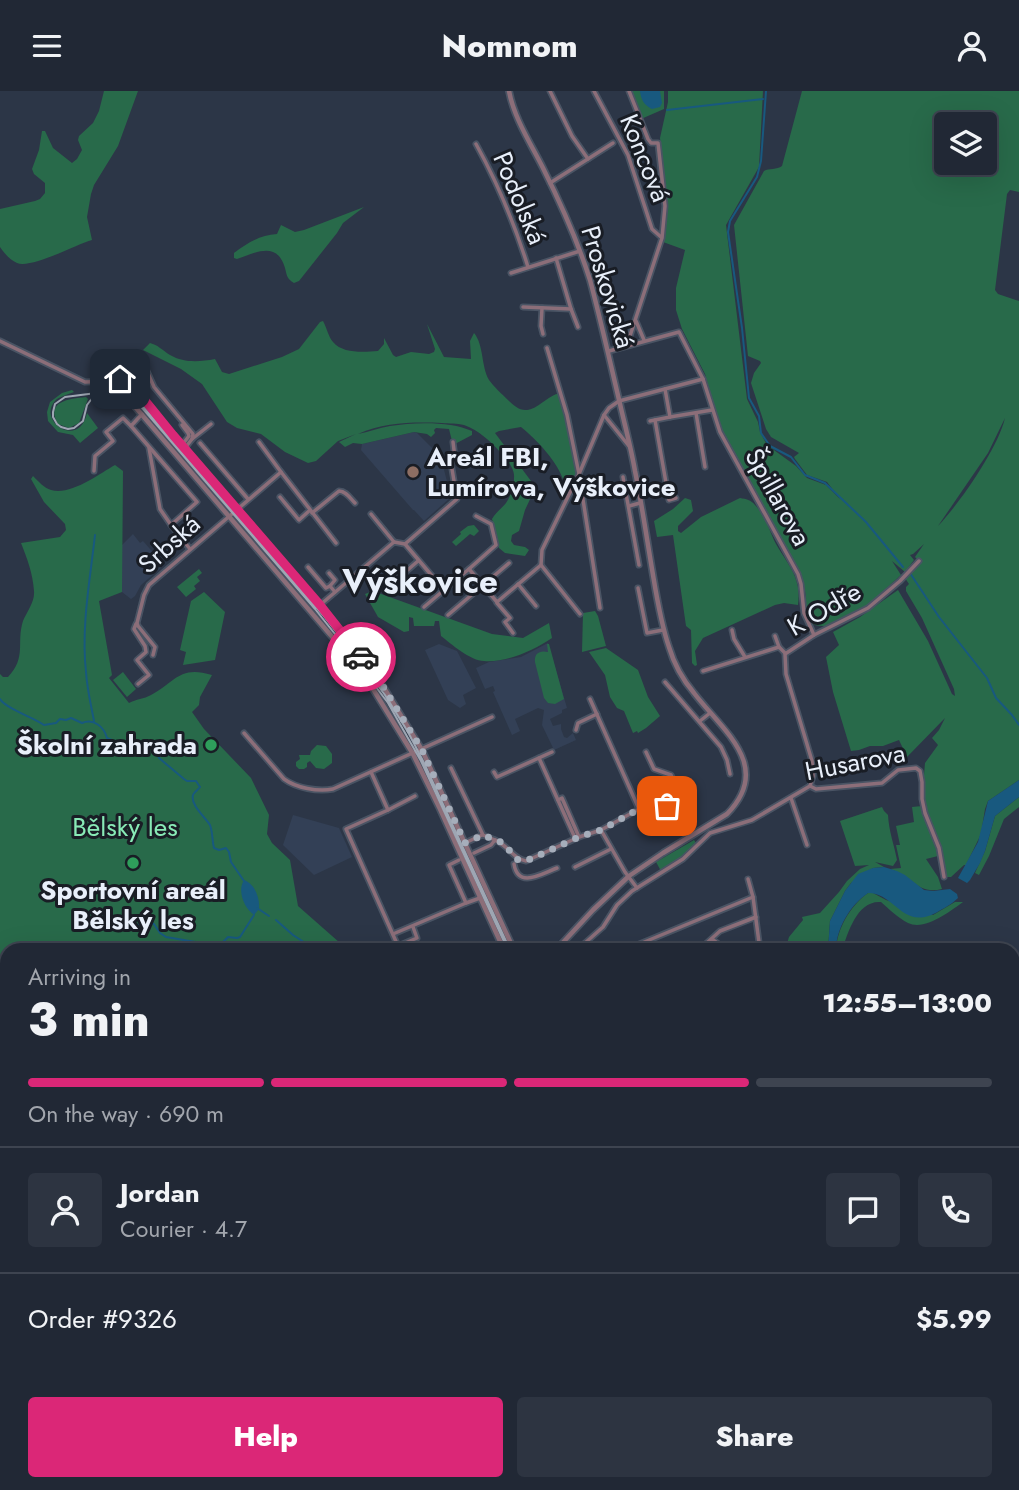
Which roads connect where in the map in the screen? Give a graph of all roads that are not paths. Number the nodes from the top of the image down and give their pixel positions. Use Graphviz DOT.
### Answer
graph roads {
  1 [pos="509,91"];
  2 [pos="550,91"];
  3 [pos="594,91"];
  4 [pos="629,91"];
  5 [pos="613,143"];
  6 [pos="476,144"];
  7 [pos="588,159"];
  8 [pos="550,183"];
  9 [pos="662,238"];
  10 [pos="580,251"];
  11 [pos="555,258"];
  12 [pos="527,267"];
  13 [pos="511,273"];
  14 [pos="523,307"];
  15 [pos="542,309"];
  16 [pos="571,309"];
  17 [pos="635,320"];
  18 [pos="578,327"];
  19 [pos="543,334"];
  20 [pos="0,341"];
  21 [pos="645,341"];
  22 [pos="627,345"];
  23 [pos="547,348"];
  24 [pos="609,351"];
  25 [pos="155,368"];
  26 [pos="703,379"];
  27 [pos="113,381"];
  28 [pos="665,389"];
  29 [pos="619,401"];
  30 [pos="713,409"];
  31 [pos="696,413"];
  32 [pos="142,414"];
  33 [pos="604,415"];
  34 [pos="670,417"];
  35 [pos="211,424"];
  36 [pos="182,425"];
  37 [pos="131,426"];
  38 [pos="192,439"];
  39 [pos="259,442"];
  40 [pos="453,442"];
  41 [pos="200,443"];
  42 [pos="149,446"];
  43 [pos="183,447"];
  44 [pos="630,448"];
  45 [pos="711,459"];
  46 [pos="704,460"];
  47 [pos="705,467"];
  48 [pos="94,471"];
  49 [pos="281,472"];
  50 [pos="579,474"];
  51 [pos="624,477"];
  52 [pos="280,497"];
  53 [pos="676,498"];
  54 [pos="248,499"];
  55 [pos="355,503"];
  56 [pos="640,503"];
  57 [pos="629,506"];
  58 [pos="233,512"];
  59 [pos="311,512"];
  60 [pos="371,514"];
  61 [pos="476,516"];
  62 [pos="171,525"];
  63 [pos="394,542"];
  64 [pos="336,543"];
  65 [pos="405,544"];
  66 [pos="190,549"];
  67 [pos="418,561"];
  68 [pos="919,561"];
  69 [pos="509,563"];
  70 [pos="541,565"];
  71 [pos="639,565"];
  72 [pos="308,567"];
  73 [pos="469,569"];
  74 [pos="329,573"];
  75 [pos="518,584"];
  76 [pos="483,585"];
  77 [pos="330,586"];
  78 [pos="388,587"];
  79 [pos="638,588"];
  80 [pos="444,590"];
  81 [pos="335,592"];
  82 [pos="497,602"];
  83 [pos="320,605"];
  84 [pos="536,606"];
  85 [pos="425,607"];
  86 [pos="600,608"];
  87 [pos="580,614"];
  88 [pos="448,615"];
  89 [pos="137,623"];
  90 [pos="663,629"];
  91 [pos="732,630"];
  92 [pos="513,633"];
  93 [pos="814,635"];
  94 [pos="775,636"];
  95 [pos="779,647"];
  96 [pos="785,654"];
  97 [pos="153,655"];
  98 [pos="745,657"];
  99 [pos="703,671"];
  100 [pos="665,682"];
  101 [pos="138,684"];
  102 [pos="590,699"];
  103 [pos="710,713"];
  104 [pos="597,714"];
  105 [pos="492,716"];
  106 [pos="700,720"];
  107 [pos="576,730"];
  108 [pos="244,733"];
  109 [pos="417,752"];
  110 [pos="552,752"];
  111 [pos="646,752"];
  112 [pos="539,758"];
  113 [pos="451,768"];
  114 [pos="371,772"];
  115 [pos="494,772"];
  116 [pos="730,773"];
  117 [pos="810,786"];
  118 [pos="415,796"];
  119 [pos="791,798"];
  120 [pos="639,809"];
  121 [pos="388,810"];
  122 [pos="601,830"];
  123 [pos="483,835"];
  124 [pos="577,838"];
  125 [pos="495,840"];
  126 [pos="465,843"];
  127 [pos="807,845"];
  128 [pos="611,849"];
  129 [pos="474,853"];
  130 [pos="459,860"];
  131 [pos="516,862"];
  132 [pos="575,867"];
  133 [pos="557,868"];
  134 [pos="629,876"];
  135 [pos="944,877"];
  136 [pos="748,879"];
  137 [pos="637,888"];
  138 [pos="753,897"];
  139 [pos="480,898"];
  140 [pos="466,903"];
  141 [pos="756,917"];
  142 [pos="413,927"];
  143 [pos="393,935"];
  144 [pos="712,939"];
  145 [pos="397,943"];
  146 [pos="405,943"];
  147 [pos="501,943"];
  148 [pos="511,943"];
  149 [pos="563,943"];
  150 [pos="585,943"];
  151 [pos="642,943"];
  152 [pos="707,943"];
  153 [pos="717,943"];
  154 [pos="759,943"];
  1 -- 8 [label="street, Proskovická"];
  2 -- 7 [label="street"];
  3 -- 9 [label="street, Koncová"];
  4 -- 9 [label="street"];
  5 -- 7 [label="street"];
  6 -- 12 [label="street, Podolská"];
  7 -- 8 [label="street"];
  8 -- 10 [label="street, Proskovická"];
  9 -- 17 [label="street"];
  10 -- 11 [label="street, Podolská"];
  10 -- 24 [label="street, Proskovická"];
  11 -- 12 [label="street, Podolská"];
  11 -- 16 [label="street"];
  12 -- 13 [label="street, Podolská"];
  14 -- 15 [label="street"];
  15 -- 16 [label="street"];
  15 -- 19 [label="street"];
  16 -- 18 [label="street"];
  17 -- 21 [label="street"];
  17 -- 22 [label="street"];
  20 -- 27 [label="street"];
  21 -- 22 [label="street, Špillarova"];
  21 -- 26 [label="street, Špillarova"];
  22 -- 24 [label="street, Špillarova"];
  23 -- 50 [label="street"];
  24 -- 29 [label="street, Proskovická"];
  25 -- 38 [label="street"];
  26 -- 28 [label="street"];
  26 -- 30 [label="street, Špillarova"];
  27 -- 32 [label="street"];
  27 -- 43 [label="street"];
  28 -- 29 [label="street"];
  28 -- 34 [label="street"];
  29 -- 33 [label="street"];
  29 -- 44 [label="street, Proskovická"];
  30 -- 31 [label="street"];
  30 -- 93 [label="street, Špillarova"];
  31 -- 34 [label="street"];
  31 -- 46 [label="street"];
  32 -- 37 [label="street"];
  32 -- 58 [label="street"];
  33 -- 44 [label="street"];
  33 -- 50 [label="street"];
  34 -- 53 [label="street"];
  35 -- 38 [label="street"];
  36 -- 43 [label="street"];
  37 -- 42 [label="street"];
  37 -- 48 [label="street"];
  38 -- 43 [label="street"];
  39 -- 49 [label="street"];
  40 -- 65 [label="street"];
  41 -- 54 [label="street"];
  42 -- 62 [label="street"];
  42 -- 62 [label="street"];
  43 -- 58 [label="street"];
  44 -- 56 [label="street, Proskovická"];
  45 -- 46 [label="street"];
  46 -- 47 [label="street"];
  49 -- 54 [label="street, Srbská"];
  49 -- 59 [label="street"];
  50 -- 70 [label="street"];
  50 -- 86 [label="street"];
  51 -- 57 [label="street"];
  52 -- 59 [label="street"];
  54 -- 58 [label="street, Srbská"];
  55 -- 59 [label="street"];
  56 -- 57 [label="street"];
  56 -- 90 [label="street, Proskovická"];
  57 -- 71 [label="street"];
  58 -- 66 [label="street, Srbská"];
  58 -- 83 [label="street"];
  58 -- 109 [label="street"];
  59 -- 64 [label="street"];
  60 -- 63 [label="street"];
  61 -- 73 [label="street"];
  62 -- 66 [label="street"];
  63 -- 65 [label="street"];
  63 -- 81 [label="street"];
  65 -- 67 [label="street"];
  66 -- 89 [label="street, Srbská"];
  67 -- 78 [label="street"];
  67 -- 80 [label="street"];
  68 -- 93 [label="street, K Odře"];
  69 -- 76 [label="street"];
  70 -- 75 [label="street"];
  70 -- 87 [label="street"];
  72 -- 77 [label="street"];
  73 -- 76 [label="street"];
  73 -- 80 [label="street"];
  74 -- 77 [label="street"];
  75 -- 82 [label="street"];
  75 -- 84 [label="street"];
  76 -- 82 [label="street"];
  76 -- 88 [label="street"];
  77 -- 81 [label="street"];
  79 -- 90 [label="street"];
  80 -- 85 [label="street"];
  81 -- 83 [label="street"];
  82 -- 92 [label="street"];
  83 -- 109 [label="street"];
  89 -- 97 [label="street"];
  89 -- 101 [label="street"];
  90 -- 103 [label="street, Proskovická"];
  91 -- 98 [label="street"];
  93 -- 96 [label="street, K Odře"];
  94 -- 95 [label="street"];
  95 -- 96 [label="street"];
  95 -- 98 [label="street"];
  96 -- 117 [label="street, K Odře"];
  98 -- 99 [label="street"];
  100 -- 106 [label="street"];
  102 -- 104 [label="street"];
  103 -- 106 [label="street"];
  103 -- 134 [label="street, Proskovická"];
  104 -- 107 [label="street"];
  104 -- 120 [label="street"];
  105 -- 109 [label="street"];
  106 -- 116 [label="street"];
  108 -- 114 [label="street"];
  109 -- 114 [label="street"];
  109 -- 126 [label="street"];
  109 -- 139 [label="street"];
  110 -- 112 [label="street"];
  111 -- 120 [label="street"];
  112 -- 115 [label="street"];
  112 -- 124 [label="street"];
  113 -- 123 [label="street"];
  114 -- 121 [label="street"];
  117 -- 119 [label="street, Husarova"];
  117 -- 135 [label="street, Husarova"];
  118 -- 121 [label="street"];
  119 -- 127 [label="street"];
  119 -- 137 [label="street, Husarova"];
  120 -- 122 [label="street"];
  121 -- 143 [label="street"];
  122 -- 124 [label="street"];
  122 -- 128 [label="street"];
  123 -- 125 [label="street"];
  123 -- 126 [label="street"];
  124 -- 131 [label="street"];
  125 -- 129 [label="street"];
  125 -- 131 [label="street"];
  126 -- 148 [label="street"];
  128 -- 132 [label="street"];
  128 -- 134 [label="street"];
  130 -- 140 [label="street"];
  131 -- 133 [label="street"];
  134 -- 137 [label="street"];
  134 -- 149 [label="street, Proskovická"];
  136 -- 138 [label="street"];
  137 -- 150 [label="street, Husarova"];
  138 -- 141 [label="street"];
  138 -- 151 [label="street"];
  139 -- 140 [label="street"];
  139 -- 147 [label="street"];
  140 -- 142 [label="street"];
  141 -- 144 [label="street"];
  141 -- 154 [label="street"];
  142 -- 143 [label="street"];
  142 -- 146 [label="street"];
  143 -- 145 [label="street"];
  144 -- 152 [label="street"];
  144 -- 153 [label="street"];
}
